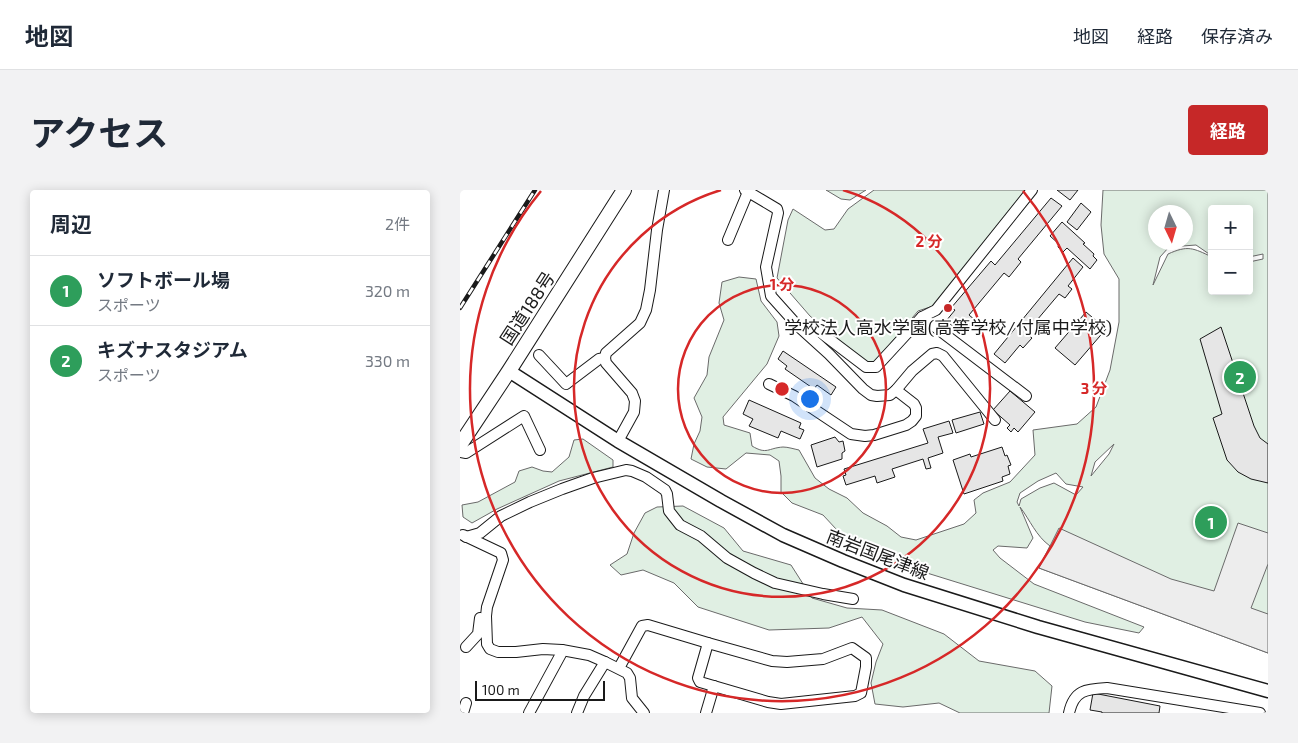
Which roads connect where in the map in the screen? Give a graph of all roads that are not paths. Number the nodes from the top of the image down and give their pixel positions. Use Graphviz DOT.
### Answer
graph roads {
  1 [pos="624,190"];
  2 [pos="664,190"];
  3 [pos="1032,190"];
  4 [pos="746,191"];
  5 [pos="728,240"];
  6 [pos="922,317"];
  7 [pos="804,330"];
  8 [pos="540,355"];
  9 [pos="605,358"];
  10 [pos="508,371"];
  11 [pos="769,384"];
  12 [pos="896,390"];
  13 [pos="1026,396"];
  14 [pos="995,420"];
  15 [pos="618,441"];
  16 [pos="460,445"];
  17 [pos="540,450"];
  18 [pos="460,452"];
  19 [pos="463,535"];
  20 [pos="853,599"];
  21 [pos="488,607"];
  22 [pos="708,643"];
  23 [pos="466,647"];
  24 [pos="562,650"];
  25 [pos="605,662"];
  26 [pos="619,668"];
  27 [pos="714,686"];
  28 [pos="1268,691"];
  29 [pos="529,713"];
  30 [pos="577,713"];
  31 [pos="644,713"];
  32 [pos="706,713"];
  33 [pos="1069,713"];
  34 [pos="1260,713"];
  1 -- 10 [label="highway, 国道188号"];
  2 -- 9 [label="street"];
  3 -- 6 [label="street"];
  4 -- 5 [label="street"];
  4 -- 7 [label="street"];
  6 -- 7 [label="street"];
  6 -- 13 [label="street"];
  7 -- 12 [label="street"];
  8 -- 9 [label="street"];
  9 -- 15 [label="street"];
  10 -- 15 [label="main road, 南岩国尾津線"];
  10 -- 16 [label="highway, 国道188号"];
  11 -- 12 [label="street"];
  12 -- 14 [label="street"];
  15 -- 28 [label="main road, 南岩国尾津線"];
  17 -- 18 [label="street"];
  19 -- 20 [label="street"];
  19 -- 21 [label="street"];
  21 -- 23 [label="street"];
  21 -- 24 [label="street"];
  22 -- 26 [label="street"];
  22 -- 27 [label="street"];
  22 -- 27 [label="street"];
  24 -- 25 [label="street"];
  24 -- 29 [label="street"];
  25 -- 26 [label="street"];
  25 -- 30 [label="street"];
  26 -- 31 [label="street"];
  27 -- 32 [label="street"];
  33 -- 34 [label="street"];
}
